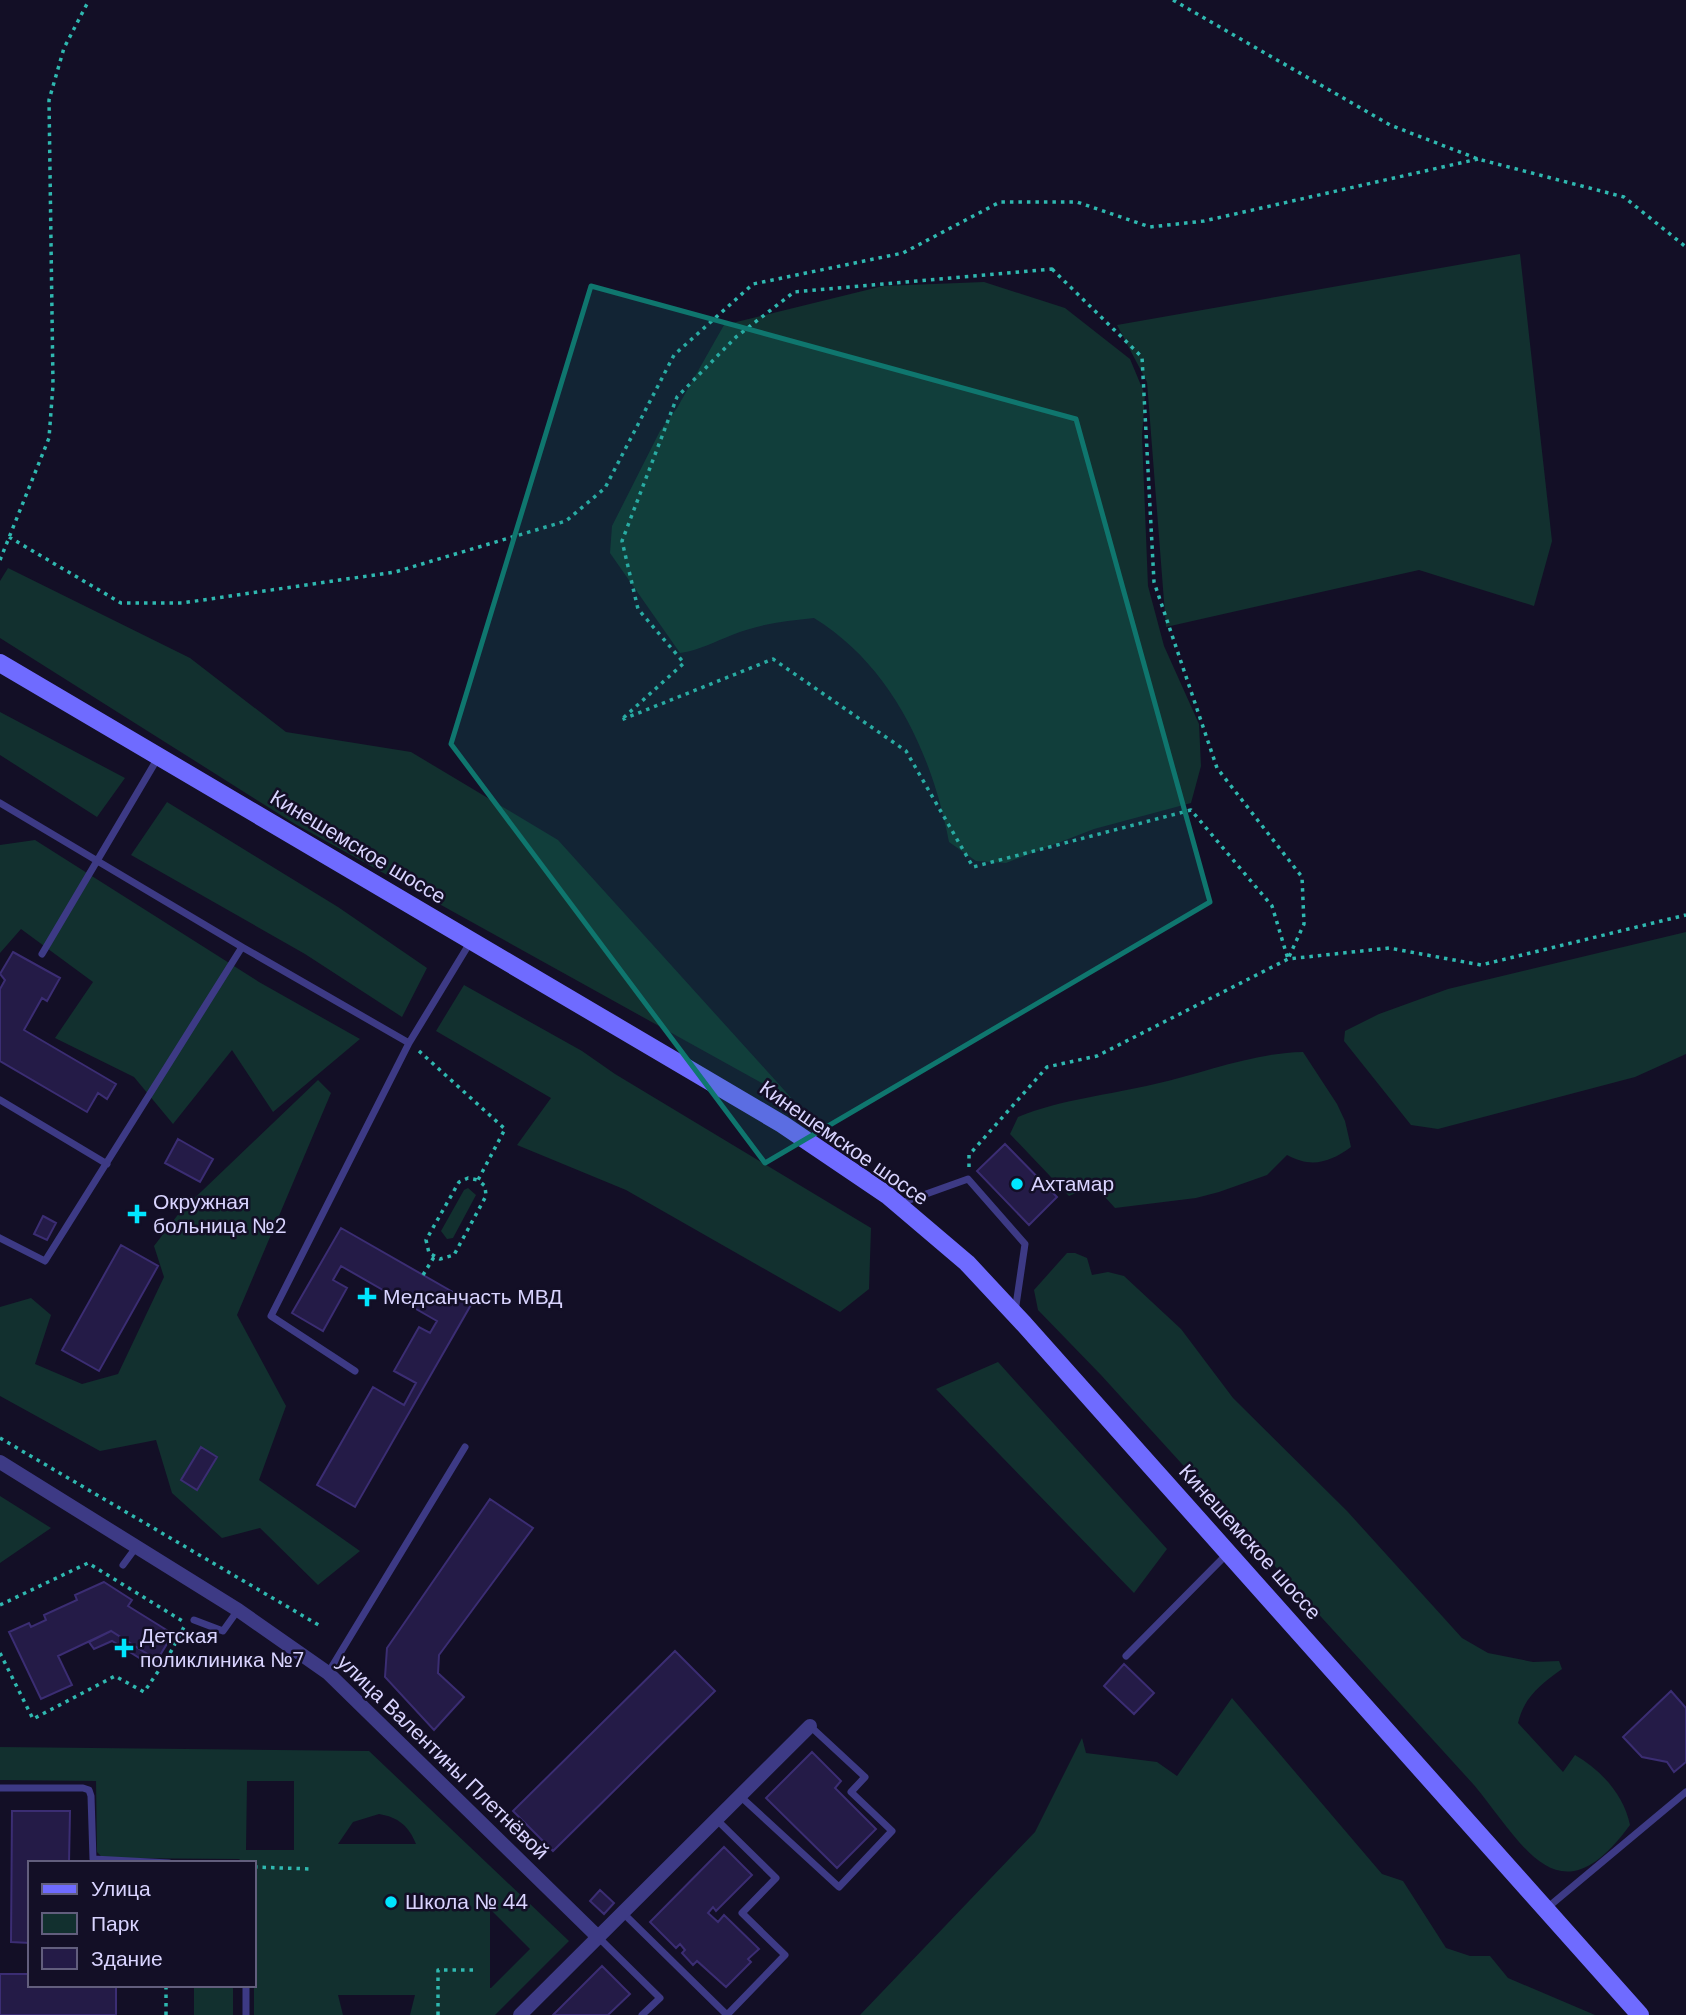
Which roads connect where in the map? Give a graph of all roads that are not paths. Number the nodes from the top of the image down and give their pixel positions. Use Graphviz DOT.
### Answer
graph roads {
  1 [pos="0,663"];
  2 [pos="159,756"];
  3 [pos="0,803"];
  4 [pos="97,861"];
  5 [pos="472,941"];
  6 [pos="242,947"];
  7 [pos="43,954"];
  8 [pos="409,1043"];
  9 [pos="0,1100"];
  10 [pos="107,1164"];
  11 [pos="898,1205"];
  12 [pos="0,1238"];
  13 [pos="1014,1313"];
  14 [pos="355,1371"];
  15 [pos="464,1447"];
  16 [pos="0,1462"];
  17 [pos="136,1546"];
  18 [pos="1228,1553"];
  19 [pos="123,1566"];
  20 [pos="238,1610"];
  21 [pos="194,1620"];
  22 [pos="1126,1656"];
  23 [pos="328,1673"];
  24 [pos="810,1726"];
  25 [pos="0,1788"];
  26 [pos="1686,1792"];
  27 [pos="740,1796"];
  28 [pos="717,1820"];
  29 [pos="131,1861"];
  30 [pos="1545,1909"];
  31 [pos="623,1913"];
  32 [pos="599,1938"];
  33 [pos="246,1987"];
  34 [pos="246,2015"];
  35 [pos="520,2015"];
  36 [pos="642,2015"];
  37 [pos="1640,2015"];
  1 -- 2 [label="main road, Кинешемское шоссе"];
  2 -- 4 [label="lane"];
  2 -- 5 [label="main road, Кинешемское шоссе"];
  3 -- 4 [label="lane"];
  4 -- 6 [label="lane"];
  4 -- 7 [label="lane"];
  5 -- 8 [label="lane"];
  5 -- 11 [label="main road, Кинешемское шоссе"];
  6 -- 8 [label="lane"];
  6 -- 10 [label="lane"];
  8 -- 14 [label="lane"];
  9 -- 10 [label="lane"];
  10 -- 12 [label="lane"];
  11 -- 13 [label="main road, Кинешемское шоссе"];
  11 -- 13 [label="lane"];
  13 -- 18 [label="main road, Кинешемское шоссе"];
  15 -- 23 [label="lane"];
  16 -- 17 [label="street, улица Валентины Плетнёвой"];
  17 -- 19 [label="lane"];
  17 -- 20 [label="street, улица Валентины Плетнёвой"];
  18 -- 22 [label="lane"];
  18 -- 30 [label="main road, Кинешемское шоссе"];
  20 -- 21 [label="lane"];
  20 -- 23 [label="street, улица Валентины Плетнёвой"];
  23 -- 32 [label="street, улица Валентины Плетнёвой"];
  24 -- 27 [label="street"];
  24 -- 27 [label="lane"];
  25 -- 29 [label="lane"];
  26 -- 30 [label="lane"];
  27 -- 28 [label="street"];
  28 -- 31 [label="street"];
  28 -- 31 [label="lane"];
  30 -- 37 [label="main road, Кинешемское шоссе"];
  31 -- 32 [label="street"];
  32 -- 35 [label="street"];
  32 -- 36 [label="lane"];
  33 -- 34 [label="lane"];
}
